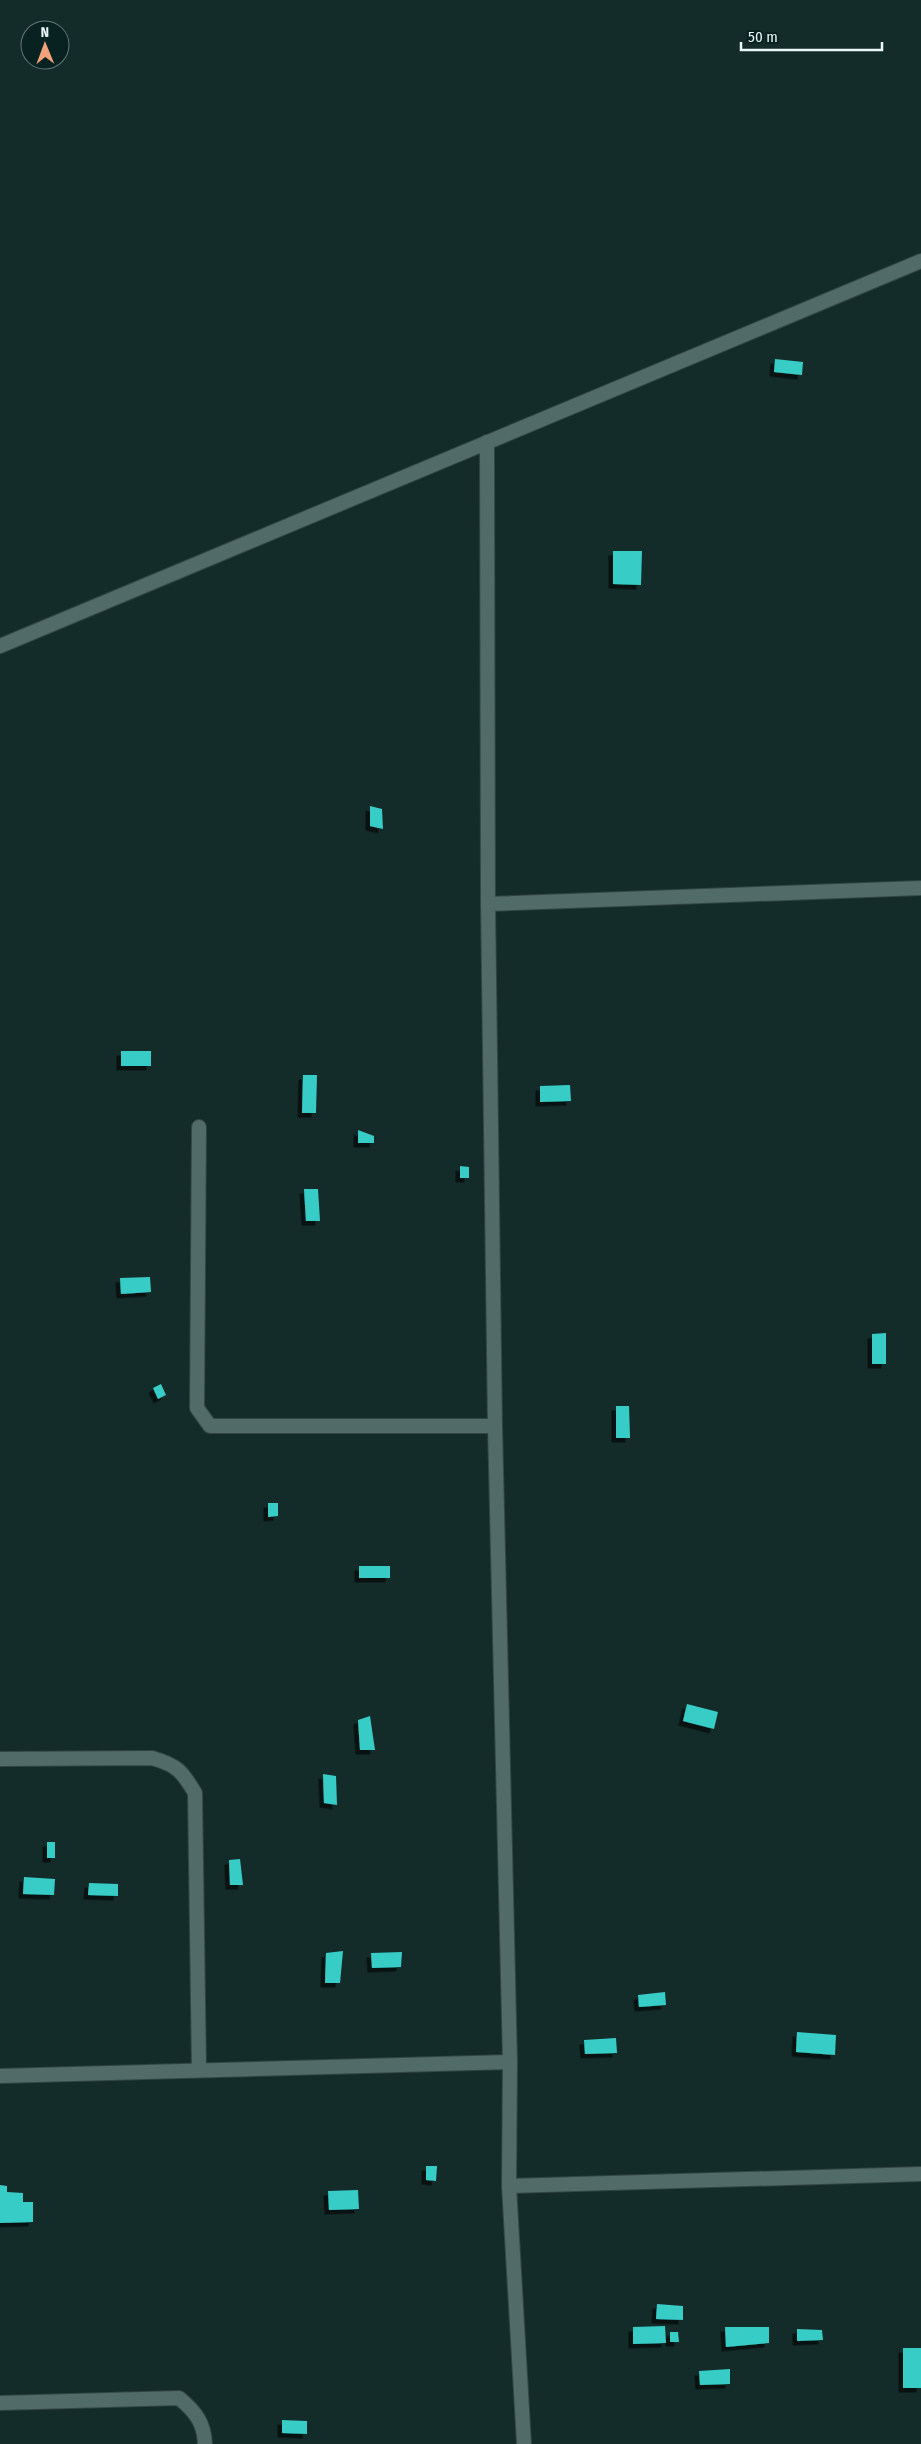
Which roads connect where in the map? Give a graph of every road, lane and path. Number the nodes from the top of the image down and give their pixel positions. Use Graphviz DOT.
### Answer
graph roads {
  1 [pos="921,261"];
  2 [pos="486,442"];
  3 [pos="0,646"];
  4 [pos="921,888"];
  5 [pos="488,904"];
  6 [pos="199,1127"];
  7 [pos="495,1426"];
  8 [pos="0,1759"];
  9 [pos="510,2062"];
  10 [pos="199,2070"];
  11 [pos="0,2076"];
  12 [pos="921,2174"];
  13 [pos="509,2186"];
  14 [pos="0,2403"];
  15 [pos="205,2444"];
  16 [pos="524,2444"];
  1 -- 2 [label="street"];
  2 -- 3 [label="street"];
  2 -- 5 [label="street"];
  4 -- 5 [label="street"];
  5 -- 7 [label="street"];
  6 -- 7 [label="street"];
  7 -- 9 [label="street"];
  8 -- 10 [label="street"];
  9 -- 10 [label="street"];
  9 -- 13 [label="street"];
  10 -- 11 [label="street"];
  12 -- 13 [label="street"];
  13 -- 16 [label="street"];
  14 -- 15 [label="street"];
}
